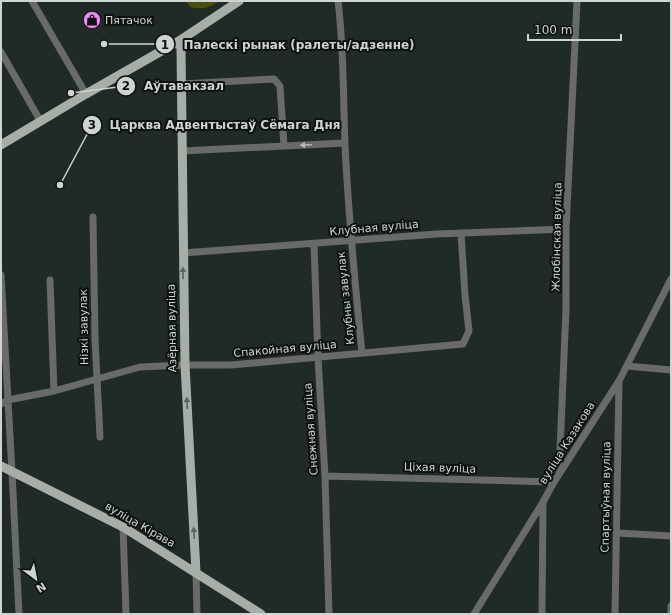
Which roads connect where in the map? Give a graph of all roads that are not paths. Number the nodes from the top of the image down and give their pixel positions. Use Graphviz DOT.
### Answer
graph roads {
  1 [pos="32,1"];
  2 [pos="239,1"];
  3 [pos="338,1"];
  4 [pos="577,1"];
  5 [pos="179,41"];
  6 [pos="1,52"];
  7 [pos="181,84"];
  8 [pos="86,94"];
  9 [pos="41,122"];
  10 [pos="345,144"];
  11 [pos="1,146"];
  12 [pos="284,146"];
  13 [pos="182,152"];
  14 [pos="93,217"];
  15 [pos="566,229"];
  16 [pos="461,233"];
  17 [pos="351,241"];
  18 [pos="314,244"];
  19 [pos="183,253"];
  20 [pos="1,275"];
  21 [pos="671,278"];
  22 [pos="50,280"];
  23 [pos="362,353"];
  24 [pos="318,358"];
  25 [pos="185,365"];
  26 [pos="627,366"];
  27 [pos="671,370"];
  28 [pos="97,380"];
  29 [pos="619,381"];
  30 [pos="54,391"];
  31 [pos="8,400"];
  32 [pos="1,404"];
  33 [pos="100,437"];
  34 [pos="1,466"];
  35 [pos="12,472"];
  36 [pos="559,474"];
  37 [pos="325,476"];
  38 [pos="554,482"];
  39 [pos="543,502"];
  40 [pos="123,527"];
  41 [pos="617,533"];
  42 [pos="671,536"];
  43 [pos="196,572"];
  44 [pos="671,606"];
  45 [pos="19,614"];
  46 [pos="126,614"];
  47 [pos="197,614"];
  48 [pos="261,614"];
  49 [pos="329,614"];
  50 [pos="474,614"];
  51 [pos="542,614"];
  52 [pos="615,614"];
  53 [pos="671,614"];
  1 -- 8 [label="street"];
  2 -- 5 [label="main road"];
  3 -- 10 [label="street, Клубны завулак"];
  4 -- 15 [label="street, Жлобінская вуліца"];
  5 -- 7 [label="main road, Азёрная вуліца"];
  5 -- 8 [label="main road"];
  6 -- 9 [label="street"];
  7 -- 12 [label="street"];
  7 -- 13 [label="main road, Азёрная вуліца"];
  8 -- 9 [label="main road"];
  9 -- 11 [label="main road"];
  10 -- 12 [label="street, one-way"];
  10 -- 17 [label="street, Клубны завулак"];
  12 -- 13 [label="street"];
  13 -- 19 [label="main road, Азёрная вуліца"];
  14 -- 28 [label="street, Нізкі завулак"];
  15 -- 16 [label="street, Клубная вуліца"];
  15 -- 36 [label="street, Жлобінская вуліца"];
  16 -- 17 [label="street, Клубная вуліца"];
  16 -- 23 [label="street, Спакойная вуліца"];
  17 -- 18 [label="street, Клубная вуліца"];
  17 -- 23 [label="street, Клубны завулак"];
  18 -- 19 [label="street, Клубная вуліца"];
  18 -- 24 [label="street, Снежная вуліца"];
  25 -- 19 [label="main road, Азёрная вуліца, one-way"];
  20 -- 31 [label="street"];
  21 -- 26 [label="street, вуліца Казакова"];
  22 -- 30 [label="street"];
  23 -- 24 [label="street, Спакойная вуліца"];
  24 -- 25 [label="street, Спакойная вуліца"];
  24 -- 37 [label="street, Снежная вуліца"];
  25 -- 28 [label="street, Спакойная вуліца"];
  43 -- 25 [label="main road, Азёрная вуліца, one-way"];
  26 -- 27 [label="street"];
  26 -- 29 [label="street, вуліца Казакова"];
  28 -- 30 [label="street, Спакойная вуліца"];
  28 -- 33 [label="street, Нізкі завулак"];
  29 -- 36 [label="street, вуліца Казакова"];
  29 -- 41 [label="street, Спартыўная вуліца"];
  30 -- 31 [label="street, Спакойная вуліца"];
  31 -- 32 [label="street, Спакойная вуліца"];
  31 -- 35 [label="street"];
  34 -- 35 [label="main road, вуліца Кірава"];
  35 -- 40 [label="main road, вуліца Кірава"];
  35 -- 45 [label="street"];
  36 -- 38 [label="street, вуліца Казакова"];
  37 -- 38 [label="street, Ціхая вуліца"];
  37 -- 49 [label="street, Снежная вуліца"];
  38 -- 39 [label="street, вуліца Казакова"];
  39 -- 50 [label="street, вуліца Казакова"];
  39 -- 51 [label="street"];
  40 -- 43 [label="main road, вуліца Кірава"];
  40 -- 46 [label="street"];
  41 -- 42 [label="street"];
  41 -- 52 [label="street, Спартыўная вуліца"];
  43 -- 47 [label="street, Азёрная вуліца"];
  43 -- 48 [label="main road, вуліца Кірава"];
  44 -- 53 [label="street"];
}
